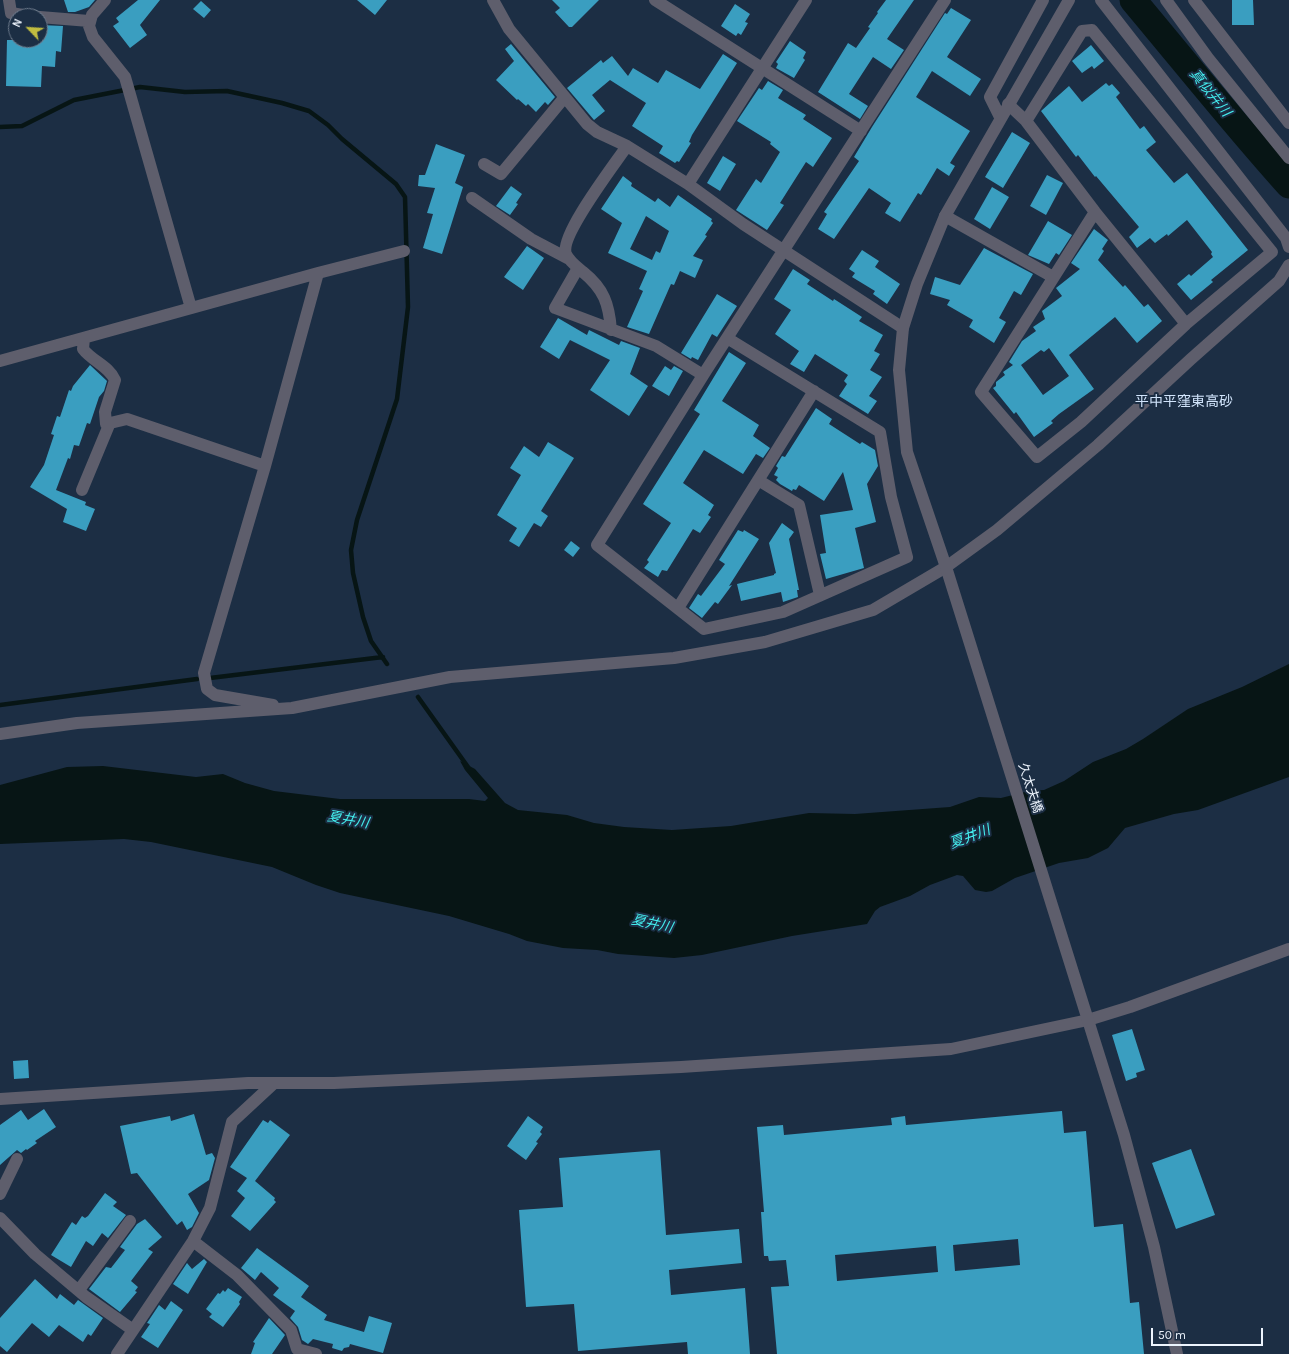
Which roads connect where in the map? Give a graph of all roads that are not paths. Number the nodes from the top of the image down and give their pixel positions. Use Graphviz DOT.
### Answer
graph roads {
  1 [pos="105,0"];
  2 [pos="493,0"];
  3 [pos="655,0"];
  4 [pos="806,0"];
  5 [pos="945,0"];
  6 [pos="1043,0"];
  7 [pos="1069,0"];
  8 [pos="1101,0"];
  9 [pos="1166,0"];
  10 [pos="1194,0"];
  11 [pos="48,18"];
  12 [pos="89,21"];
  13 [pos="763,67"];
  14 [pos="564,98"];
  15 [pos="1008,104"];
  16 [pos="1000,117"];
  17 [pos="1026,121"];
  18 [pos="1289,123"];
  19 [pos="861,131"];
  20 [pos="627,146"];
  21 [pos="1289,158"];
  22 [pos="484,164"];
  23 [pos="688,184"];
  24 [pos="472,198"];
  25 [pos="1095,212"];
  26 [pos="945,216"];
  27 [pos="1289,247"];
  28 [pos="404,251"];
  29 [pos="784,251"];
  30 [pos="569,259"];
  31 [pos="1289,265"];
  32 [pos="578,268"];
  33 [pos="318,273"];
  34 [pos="1053,277"];
  35 [pos="190,308"];
  36 [pos="1186,324"];
  37 [pos="903,328"];
  38 [pos="611,330"];
  39 [pos="84,338"];
  40 [pos="727,338"];
  41 [pos="0,361"];
  42 [pos="703,375"];
  43 [pos="814,391"];
  44 [pos="109,424"];
  45 [pos="265,466"];
  46 [pos="758,480"];
  47 [pos="82,490"];
  48 [pos="947,571"];
  49 [pos="820,595"];
  50 [pos="678,608"];
  51 [pos="292,708"];
  52 [pos="0,734"];
  53 [pos="1289,949"];
  54 [pos="1087,1015"];
  55 [pos="272,1084"];
  56 [pos="0,1099"];
  57 [pos="17,1159"];
  58 [pos="0,1194"];
  59 [pos="0,1218"];
  60 [pos="130,1222"];
  61 [pos="193,1241"];
  62 [pos="79,1290"];
  63 [pos="133,1330"];
  64 [pos="297,1352"];
  65 [pos="117,1354"];
  66 [pos="316,1354"];
  67 [pos="1178,1354"];
  1 -- 12 [label="street"];
  2 -- 14 [label="street"];
  3 -- 13 [label="street"];
  4 -- 13 [label="street"];
  5 -- 19 [label="street"];
  6 -- 16 [label="street"];
  7 -- 15 [label="street, 久太夫橋"];
  8 -- 27 [label="street"];
  9 -- 21 [label="street"];
  10 -- 18 [label="street"];
  11 -- 12 [label="street"];
  12 -- 35 [label="street"];
  13 -- 19 [label="street"];
  13 -- 23 [label="street"];
  14 -- 20 [label="street"];
  14 -- 22 [label="street"];
  15 -- 16 [label="street, 久太夫橋"];
  15 -- 17 [label="street"];
  16 -- 26 [label="street, 久太夫橋"];
  17 -- 25 [label="street"];
  17 -- 36 [label="street"];
  19 -- 29 [label="street"];
  20 -- 23 [label="street"];
  20 -- 30 [label="street"];
  23 -- 29 [label="street"];
  24 -- 30 [label="street"];
  25 -- 34 [label="street"];
  25 -- 36 [label="street"];
  26 -- 34 [label="street"];
  26 -- 37 [label="street, 久太夫橋"];
  28 -- 33 [label="street"];
  29 -- 37 [label="street"];
  29 -- 40 [label="street"];
  30 -- 32 [label="street"];
  31 -- 48 [label="street"];
  32 -- 38 [label="street"];
  32 -- 38 [label="street"];
  33 -- 35 [label="street"];
  33 -- 45 [label="street"];
  34 -- 36 [label="street"];
  35 -- 39 [label="street"];
  37 -- 48 [label="street, 久太夫橋"];
  38 -- 42 [label="street"];
  39 -- 41 [label="street"];
  39 -- 44 [label="street"];
  40 -- 42 [label="street"];
  40 -- 43 [label="street"];
  42 -- 50 [label="street"];
  43 -- 46 [label="street"];
  43 -- 49 [label="street"];
  44 -- 45 [label="street"];
  44 -- 47 [label="street"];
  45 -- 51 [label="street"];
  46 -- 49 [label="street"];
  46 -- 50 [label="street"];
  48 -- 51 [label="street"];
  48 -- 54 [label="street, 久太夫橋"];
  49 -- 50 [label="street"];
  51 -- 52 [label="street"];
  53 -- 54 [label="street"];
  54 -- 55 [label="street"];
  54 -- 67 [label="street, 久太夫橋"];
  55 -- 56 [label="street"];
  55 -- 61 [label="street"];
  57 -- 58 [label="street"];
  59 -- 62 [label="street"];
  60 -- 62 [label="street"];
  61 -- 63 [label="street"];
  61 -- 64 [label="street"];
  62 -- 63 [label="street"];
  63 -- 65 [label="street"];
  64 -- 66 [label="street"];
}
